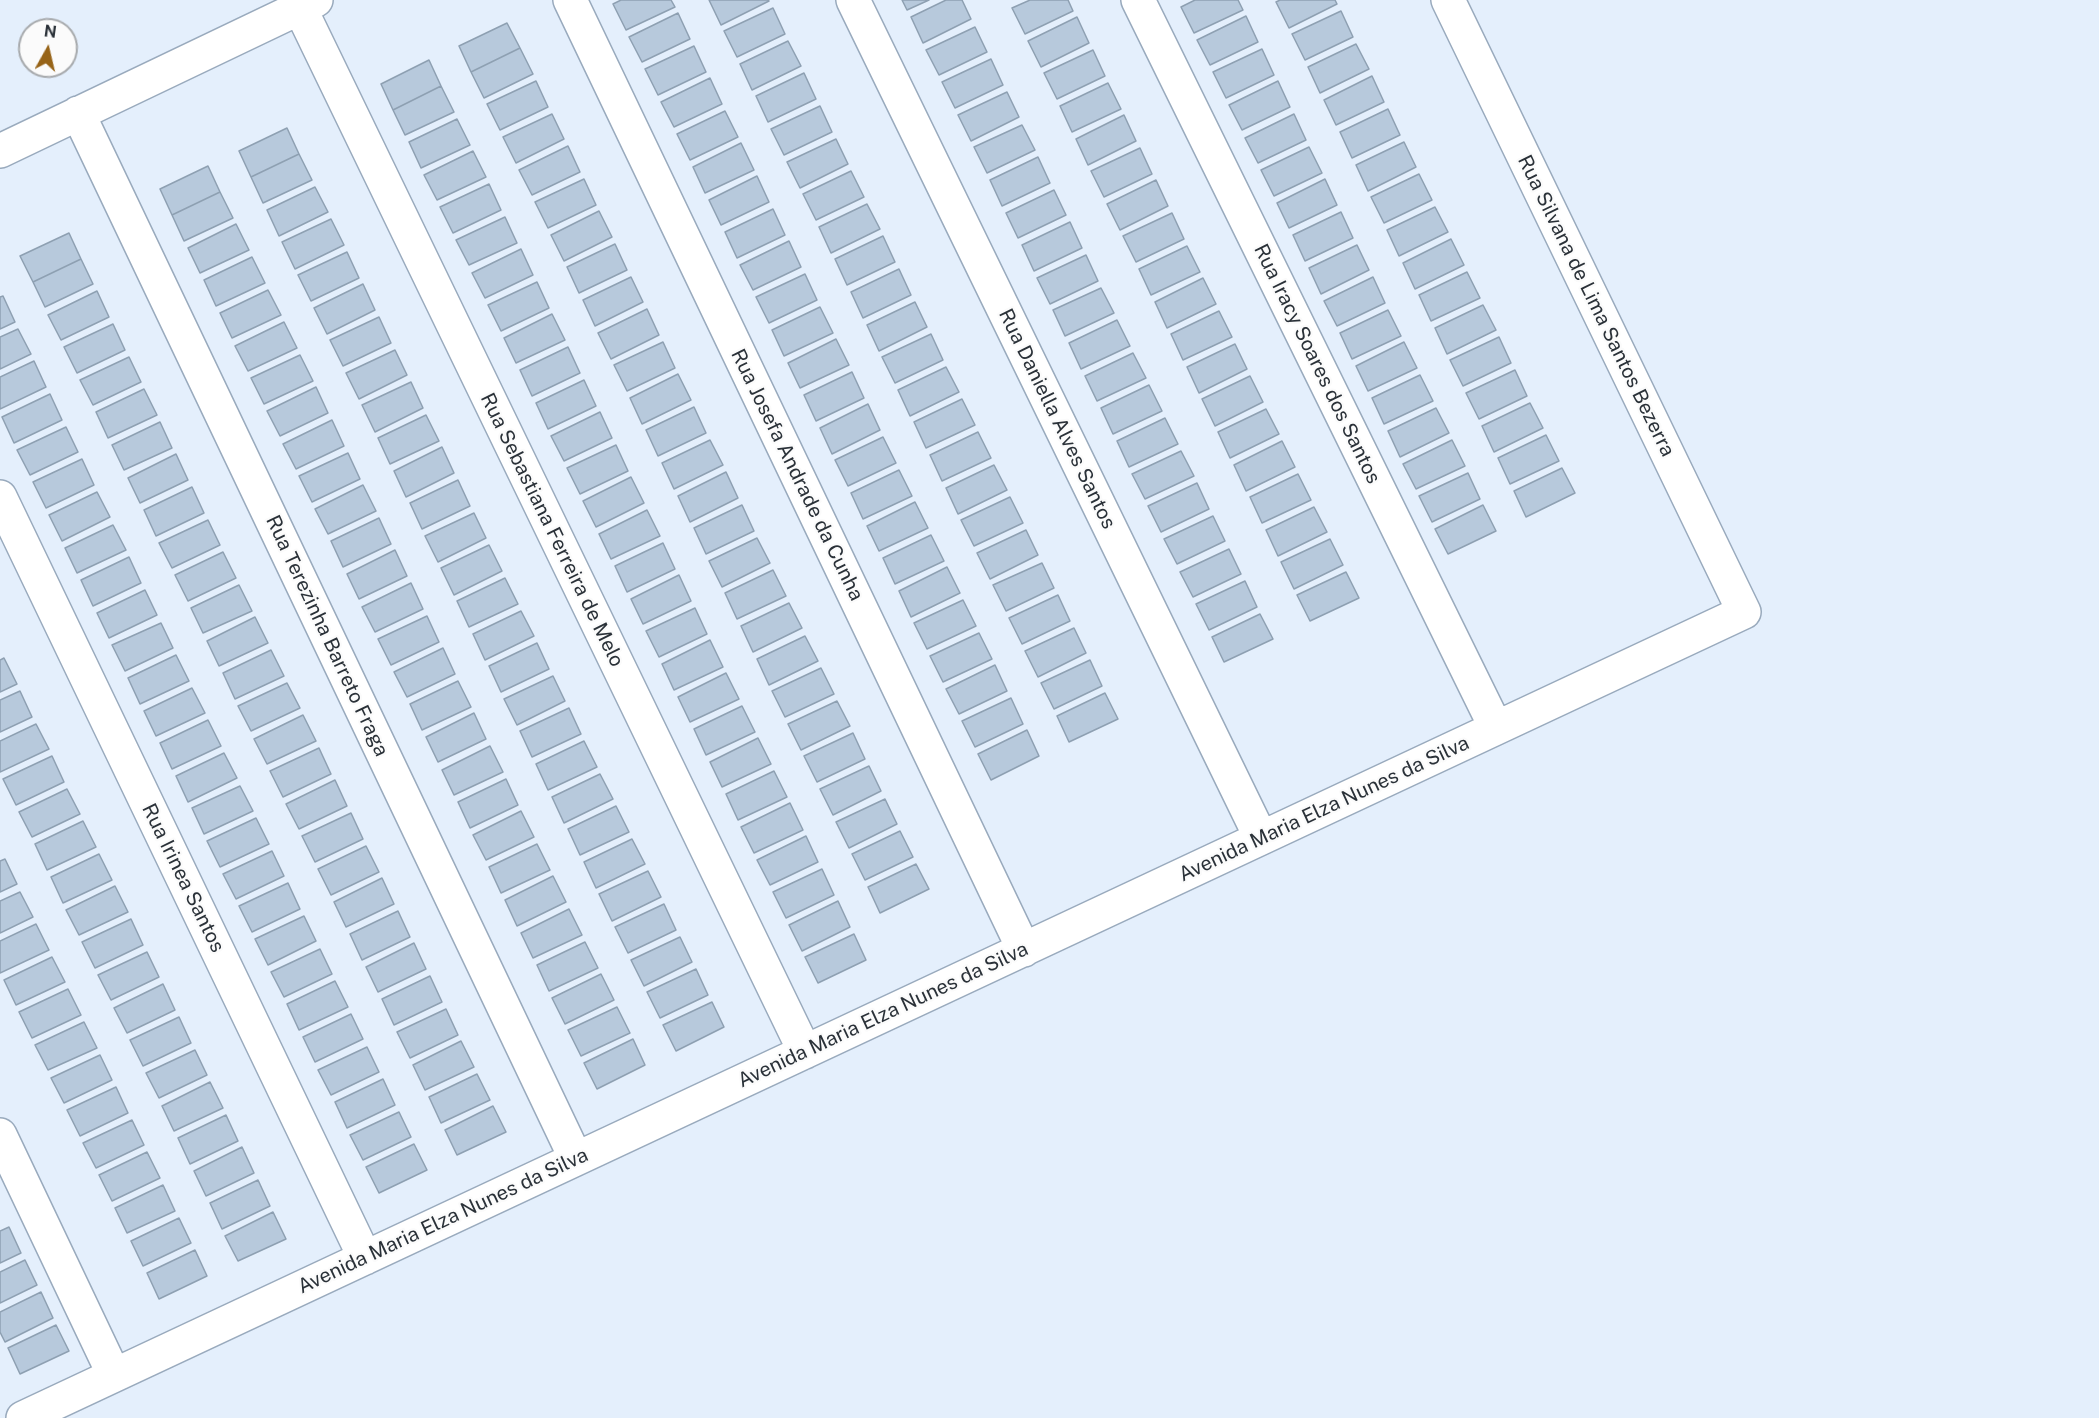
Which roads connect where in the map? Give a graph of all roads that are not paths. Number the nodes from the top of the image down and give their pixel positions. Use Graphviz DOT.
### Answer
graph roads {
  1 [pos="570,0"];
  2 [pos="852,0"];
  3 [pos="1138,0"];
  4 [pos="1448,0"];
  5 [pos="308,4"];
  6 [pos="78,113"];
  7 [pos="0,151"];
  8 [pos="0,498"];
  9 [pos="1744,612"];
  10 [pos="1496,728"];
  11 [pos="1261,838"];
  12 [pos="1024,950"];
  13 [pos="805,1052"];
  14 [pos="0,1135"];
  15 [pos="576,1159"];
  16 [pos="365,1258"];
  17 [pos="114,1376"];
  18 [pos="23,1418"];
  1 -- 12 [label="street, Rua Josefa Andrade da Cunha"];
  2 -- 11 [label="street, Rua Daniella Alves Santos"];
  3 -- 10 [label="street, Rua Iracy Soares dos Santos"];
  4 -- 9 [label="street, Rua Silvana de Lima Santos Bezerra"];
  5 -- 6 [label="street"];
  5 -- 13 [label="street, Rua Sebastiana Ferreira de Melo"];
  6 -- 7 [label="street"];
  6 -- 15 [label="street, Rua Terezinha Barreto Fraga"];
  8 -- 16 [label="street, Rua Irinea Santos"];
  9 -- 10 [label="street, Avenida Maria Elza Nunes da Silva"];
  10 -- 11 [label="street, Avenida Maria Elza Nunes da Silva"];
  11 -- 12 [label="street, Avenida Maria Elza Nunes da Silva"];
  12 -- 13 [label="street, Avenida Maria Elza Nunes da Silva"];
  13 -- 15 [label="street, Avenida Maria Elza Nunes da Silva"];
  14 -- 17 [label="street"];
  15 -- 16 [label="street, Avenida Maria Elza Nunes da Silva"];
  16 -- 17 [label="street, Avenida Maria Elza Nunes da Silva"];
  17 -- 18 [label="street, Avenida Maria Elza Nunes da Silva"];
}
